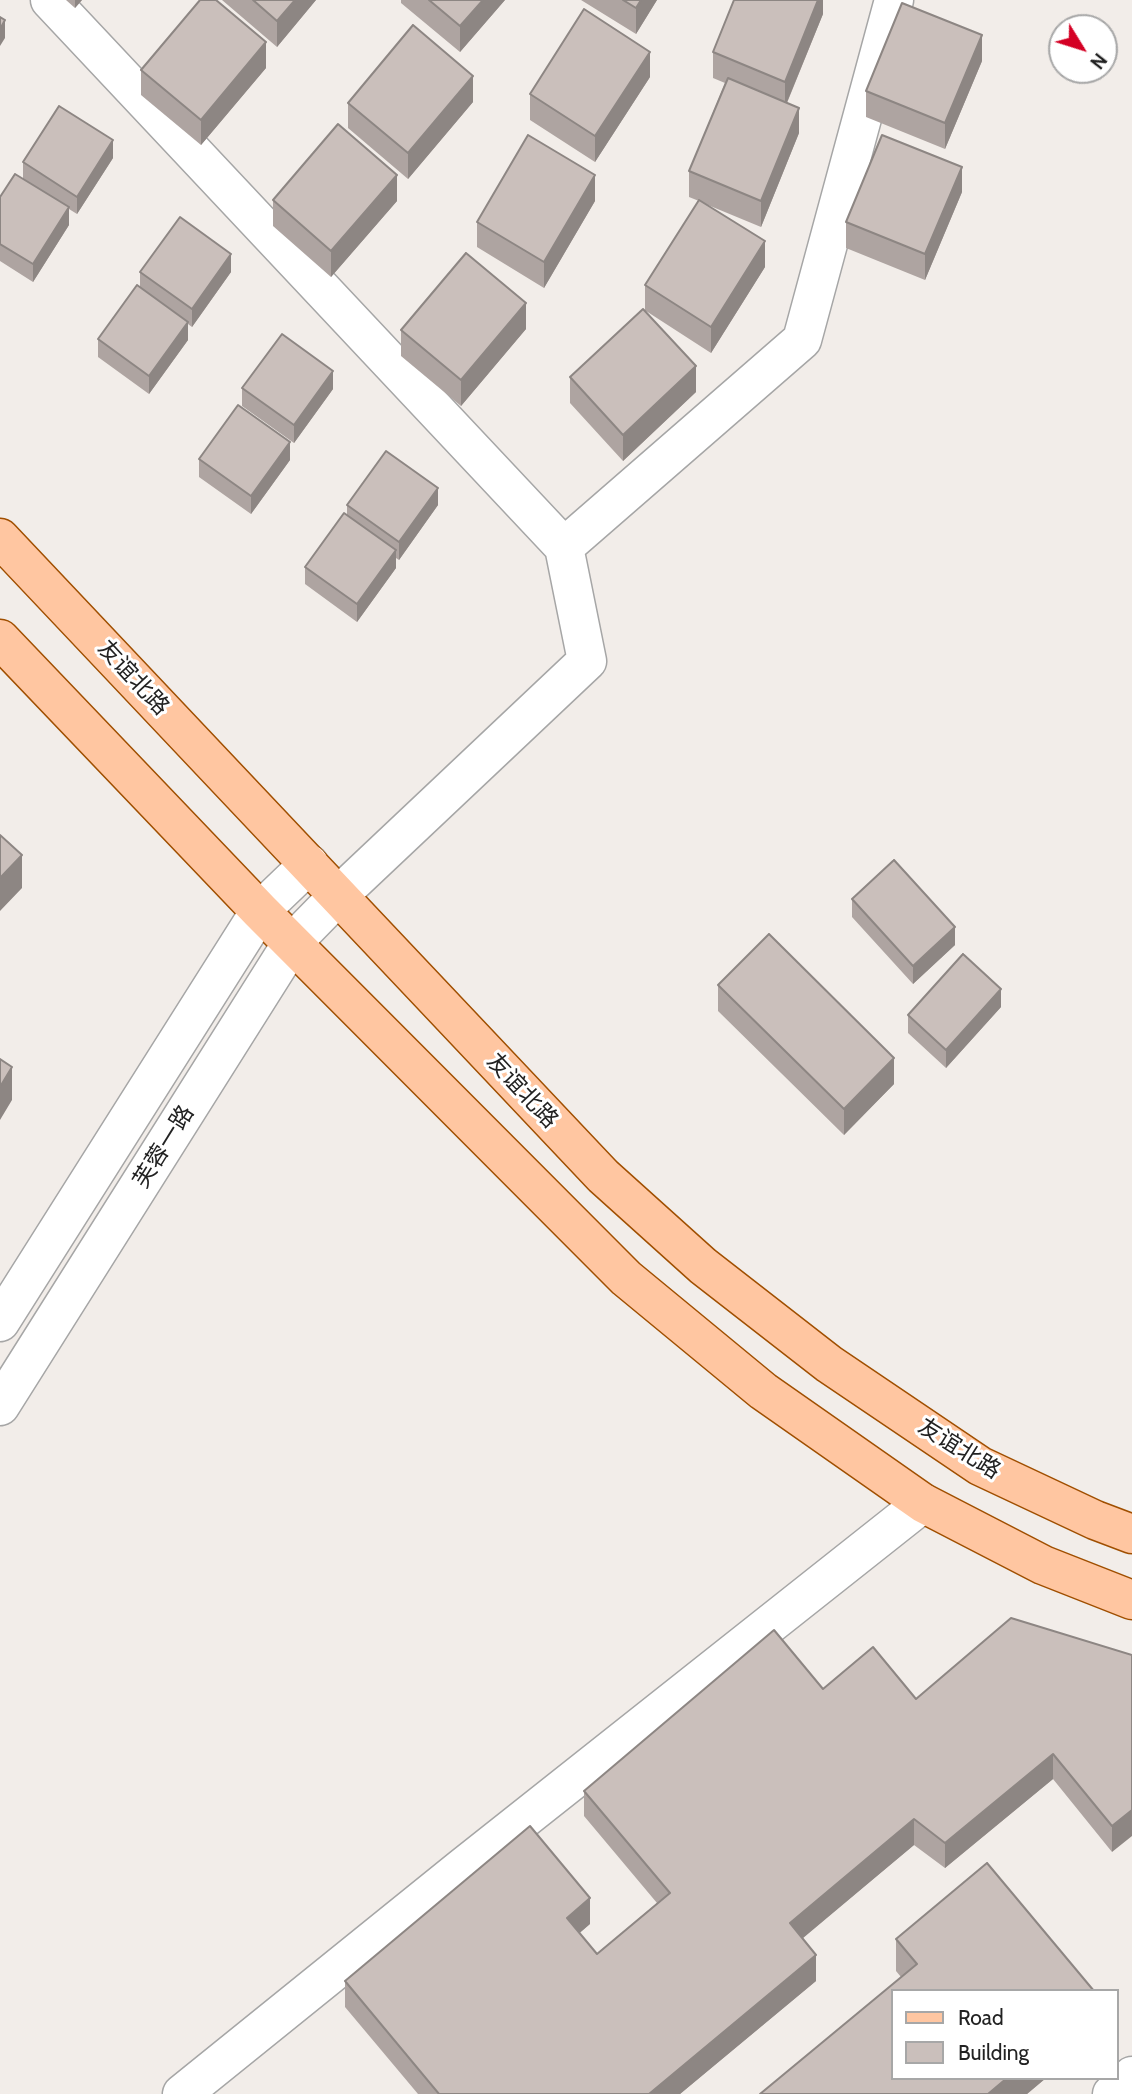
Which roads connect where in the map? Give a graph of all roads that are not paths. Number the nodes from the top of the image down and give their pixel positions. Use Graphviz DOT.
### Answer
graph roads {
  1 [pos="50,0"];
  2 [pos="894,0"];
  3 [pos="0,538"];
  4 [pos="564,547"];
  5 [pos="0,639"];
  6 [pos="309,864"];
  7 [pos="338,896"];
  8 [pos="260,911"];
  9 [pos="292,943"];
  10 [pos="0,1322"];
  11 [pos="0,1406"];
  12 [pos="923,1503"];
  13 [pos="1132,1534"];
  14 [pos="1132,1600"];
  15 [pos="1132,2076"];
  16 [pos="182,2094"];
  17 [pos="1112,2094"];
  1 -- 4 [label="street"];
  2 -- 4 [label="street"];
  3 -- 6 [label="main road, 友谊北路"];
  4 -- 7 [label="street, 芙蓉一路"];
  5 -- 8 [label="main road"];
  6 -- 7 [label="main road, 友谊北路"];
  6 -- 8 [label="street, 芙蓉一路"];
  7 -- 9 [label="street, 芙蓉一路"];
  7 -- 13 [label="main road, 友谊北路"];
  8 -- 9 [label="main road"];
  8 -- 10 [label="street, 芙蓉一路"];
  9 -- 11 [label="street, 芙蓉一路"];
  9 -- 12 [label="main road"];
  12 -- 14 [label="main road"];
  12 -- 16 [label="street"];
  15 -- 17 [label="street"];
}
